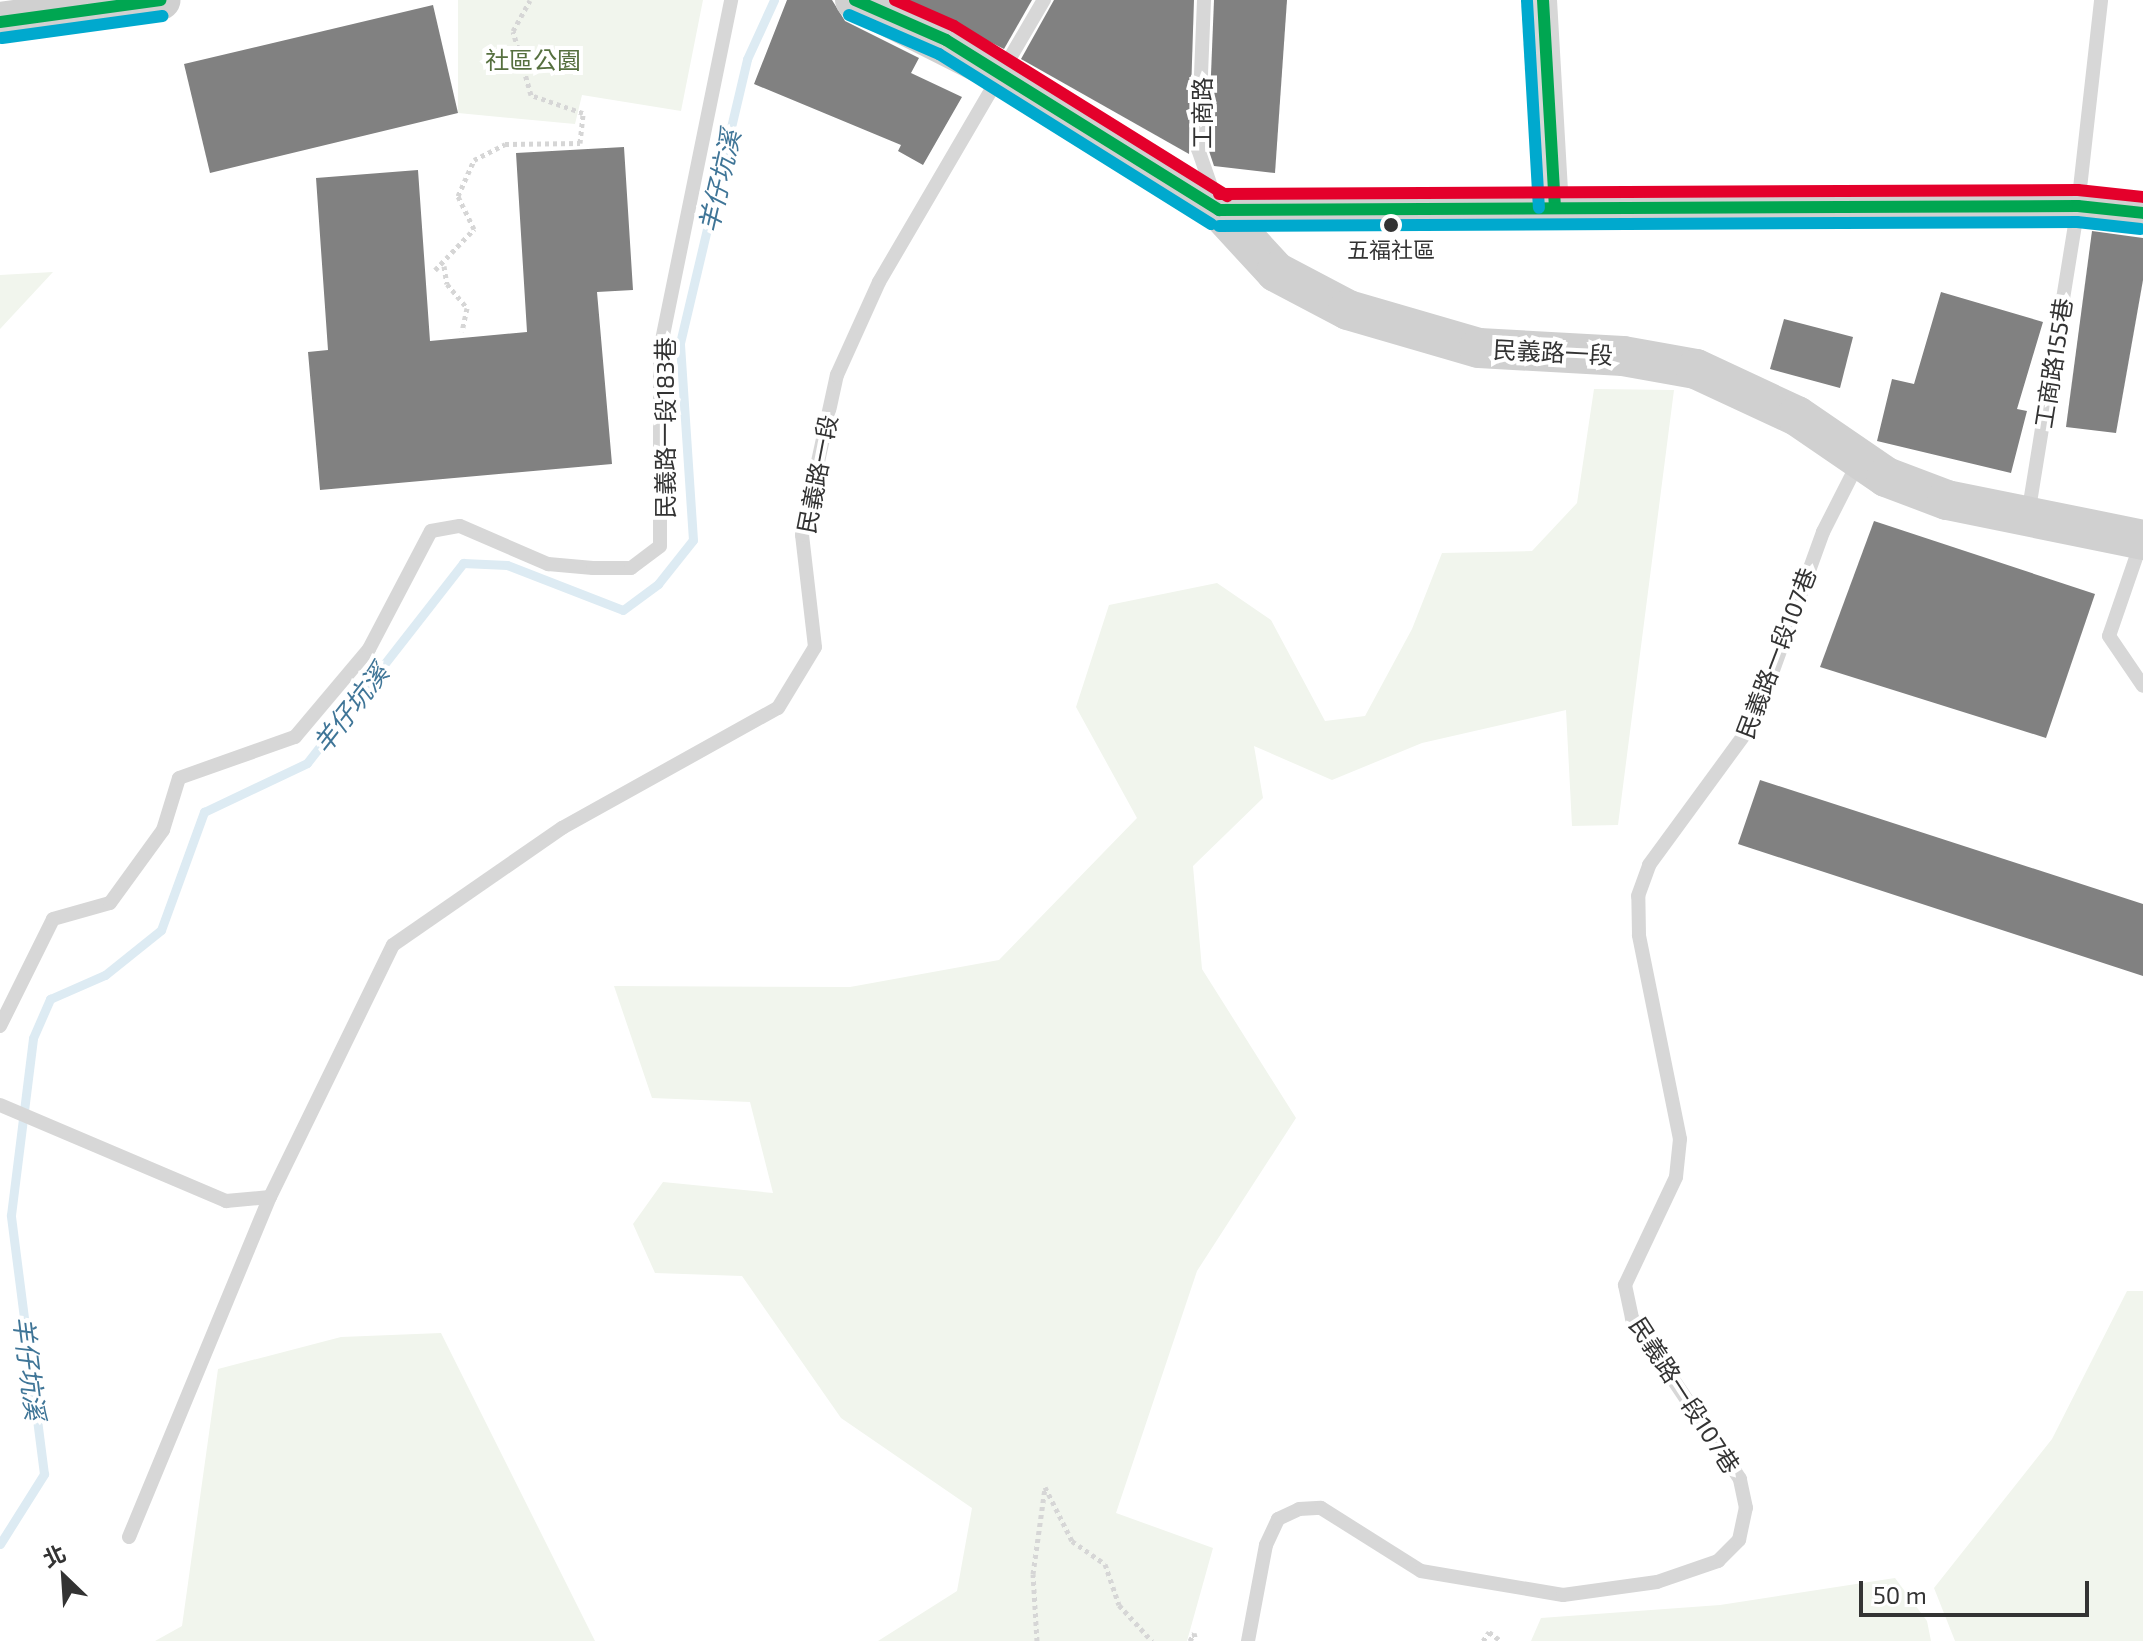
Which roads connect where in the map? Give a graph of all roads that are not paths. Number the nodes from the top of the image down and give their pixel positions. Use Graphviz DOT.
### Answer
graph roads {
  1 [pos="161,0"];
  2 [pos="731,0"];
  3 [pos="855,0"];
  4 [pos="1044,0"];
  5 [pos="1204,0"];
  6 [pos="1543,0"];
  7 [pos="2101,0"];
  8 [pos="0,22"];
  9 [pos="1004,75"];
  10 [pos="2078,206"];
  11 [pos="1555,207"];
  12 [pos="1219,210"];
  13 [pos="2143,213"];
  14 [pos="1860,461"];
  15 [pos="2028,520"];
  16 [pos="2142,539"];
  17 [pos="2143,686"];
  18 [pos="0,1026"];
  19 [pos="0,1105"];
  20 [pos="270,1197"];
  21 [pos="129,1537"];
  22 [pos="1248,1641"];
  1 -- 8 [label="main road"];
  2 -- 18 [label="lane, 民義路一段183巷"];
  3 -- 9 [label="main road, 民義路一段"];
  4 -- 9 [label="lane"];
  5 -- 12 [label="lane, 工商路"];
  6 -- 11 [label="street"];
  7 -- 10 [label="lane, 工商路155巷"];
  9 -- 12 [label="main road, 民義路一段"];
  9 -- 20 [label="lane, 民義路一段"];
  10 -- 11 [label="main road"];
  10 -- 13 [label="main road"];
  10 -- 15 [label="lane, 工商路155巷"];
  11 -- 12 [label="main road"];
  12 -- 14 [label="main road, 民義路一段"];
  14 -- 15 [label="main road, 民義路一段"];
  14 -- 22 [label="lane, 民義路一段107巷"];
  15 -- 16 [label="main road, 民義路一段"];
  16 -- 17 [label="lane"];
  19 -- 20 [label="lane"];
  20 -- 21 [label="lane, 民義路一段"];
}
